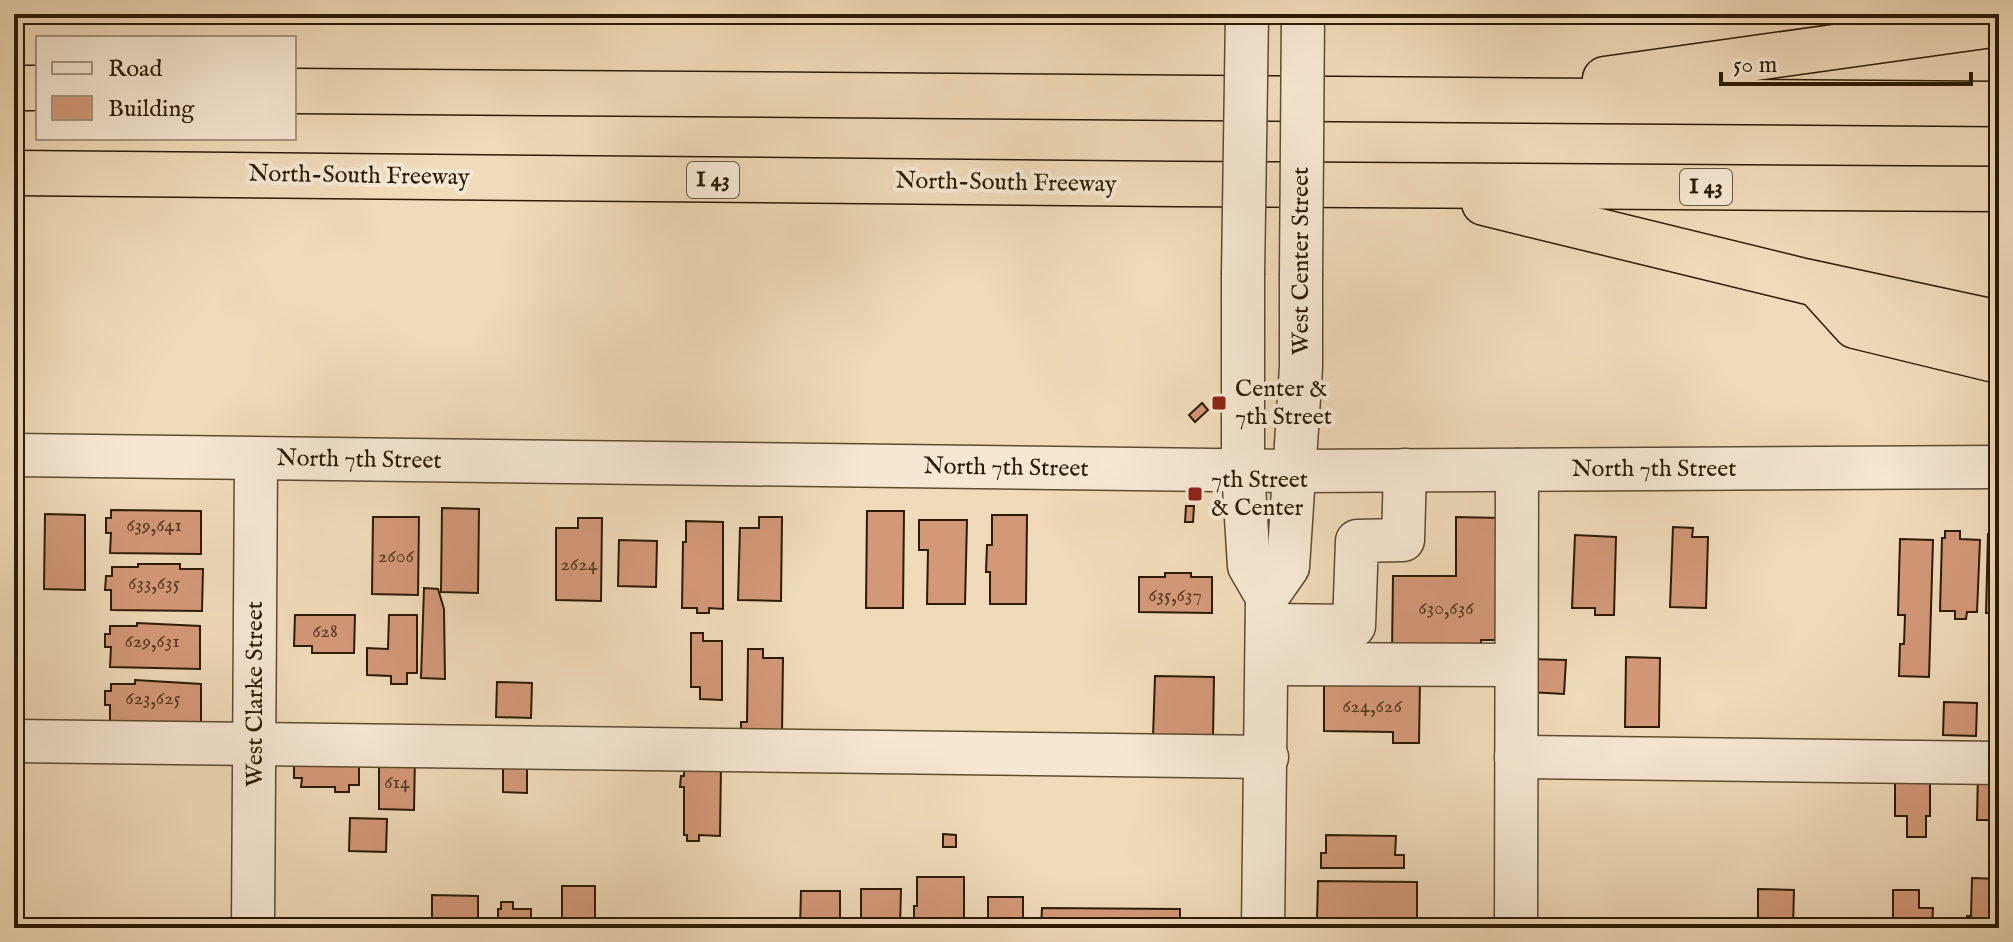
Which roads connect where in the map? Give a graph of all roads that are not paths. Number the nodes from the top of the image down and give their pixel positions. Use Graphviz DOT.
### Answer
graph roads {
  1 [pos="1247,14"];
  2 [pos="1303,14"];
  3 [pos="1999,24"];
  4 [pos="14,88"];
  5 [pos="36,88"];
  6 [pos="296,91"];
  7 [pos="1450,101"];
  8 [pos="1999,104"];
  9 [pos="14,173"];
  10 [pos="1412,185"];
  11 [pos="1999,189"];
  12 [pos="1817,284"];
  13 [pos="1999,323"];
  14 [pos="1999,361"];
  15 [pos="14,455"];
  16 [pos="256,459"];
  17 [pos="1999,467"];
  18 [pos="1243,470"];
  19 [pos="1405,470"];
  20 [pos="1517,470"];
  21 [pos="1294,471"];
  22 [pos="1267,629"];
  23 [pos="1516,665"];
  24 [pos="14,741"];
  25 [pos="256,744"];
  26 [pos="1267,757"];
  27 [pos="1516,757"];
  28 [pos="1999,763"];
  29 [pos="253,928"];
  30 [pos="1263,928"];
  31 [pos="1516,928"];
  1 -- 18 [label="street, bridge"];
  2 -- 21 [label="street, West Center Street, bridge"];
  3 -- 7 [label="highway"];
  4 -- 5 [label="highway"];
  6 -- 7 [label="highway"];
  7 -- 8 [label="highway"];
  9 -- 10 [label="highway, North-South Freeway / I 43"];
  10 -- 11 [label="highway, North-South Freeway / I 43"];
  10 -- 12 [label="highway"];
  12 -- 13 [label="highway"];
  12 -- 14 [label="highway"];
  15 -- 16 [label="street, North 7th Street"];
  16 -- 18 [label="street, North 7th Street"];
  16 -- 25 [label="street, West Clarke Street"];
  17 -- 20 [label="street, North 7th Street"];
  18 -- 21 [label="street, North 7th Street"];
  18 -- 22 [label="street"];
  19 -- 20 [label="street, North 7th Street"];
  19 -- 21 [label="street, North 7th Street"];
  19 -- 22 [label="street"];
  20 -- 23 [label="street"];
  21 -- 22 [label="street, West Center Street"];
  22 -- 23 [label="street"];
  22 -- 26 [label="street"];
  23 -- 27 [label="street"];
  24 -- 25 [label="street"];
  25 -- 26 [label="street"];
  25 -- 29 [label="street, West Clarke Street"];
  26 -- 30 [label="street"];
  27 -- 28 [label="street"];
  27 -- 31 [label="street"];
}
